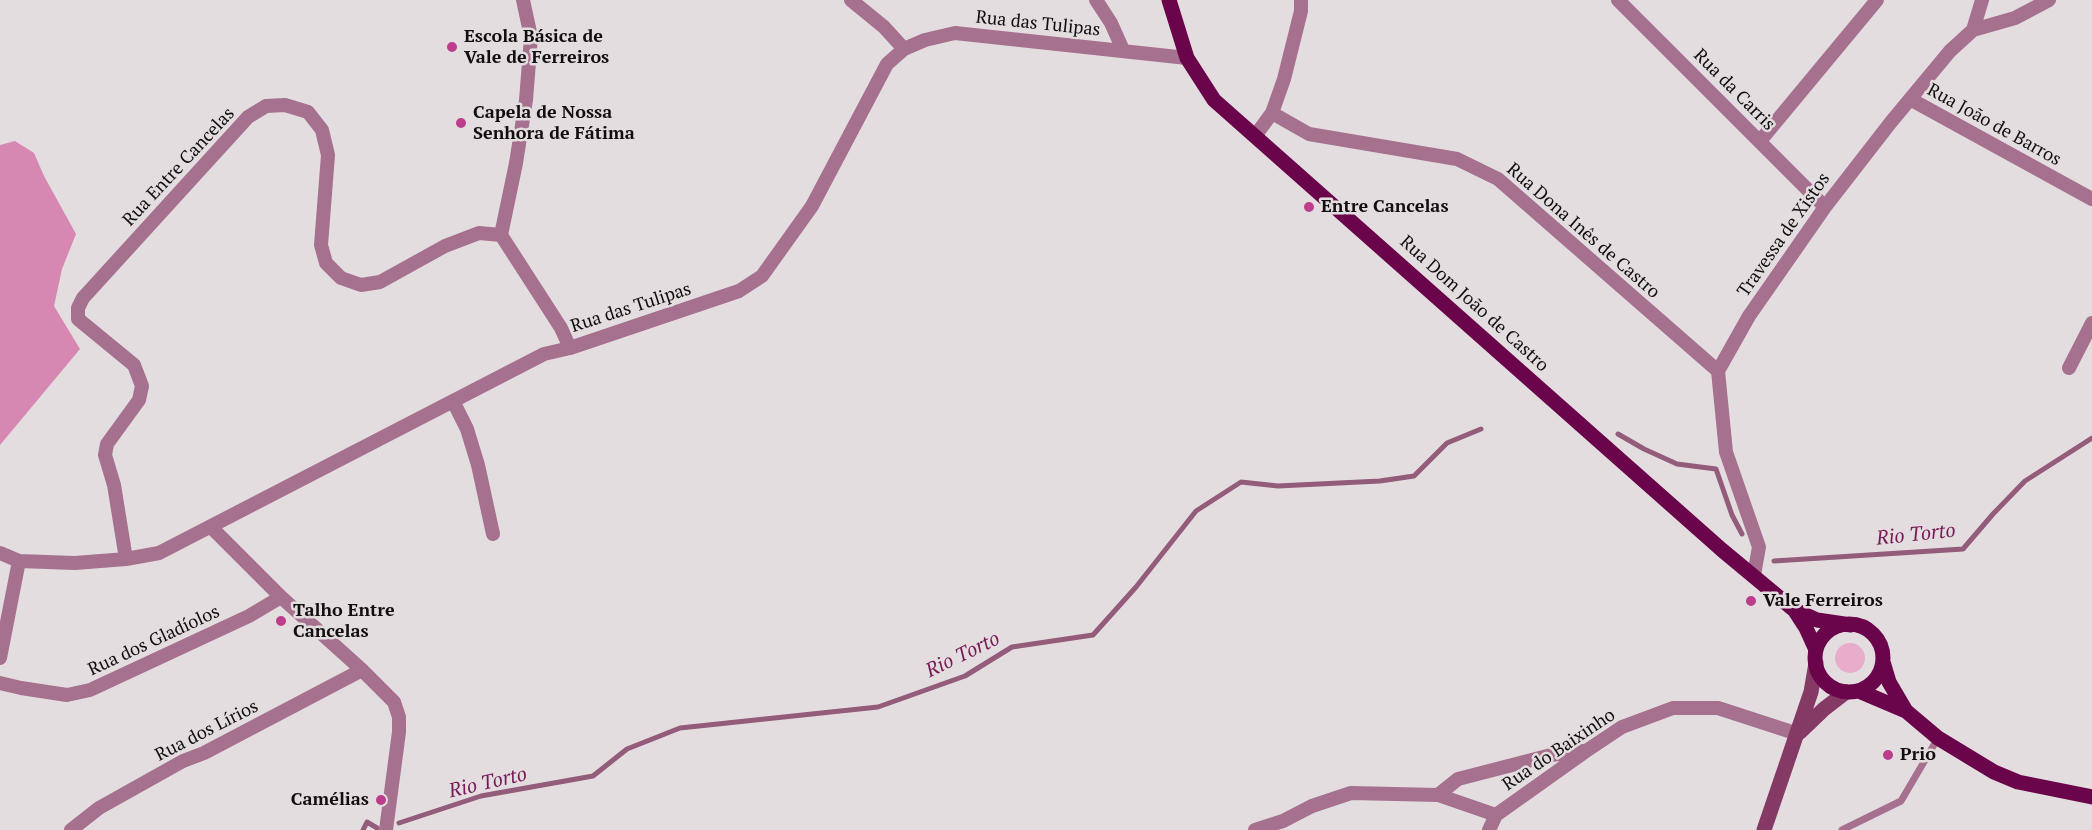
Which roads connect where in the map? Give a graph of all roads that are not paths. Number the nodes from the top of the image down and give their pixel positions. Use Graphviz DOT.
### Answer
graph roads {
  1 [pos="523,0"];
  2 [pos="851,0"];
  3 [pos="1096,0"];
  4 [pos="1169,0"];
  5 [pos="1301,0"];
  6 [pos="1618,0"];
  7 [pos="1877,0"];
  8 [pos="1982,0"];
  9 [pos="2049,0"];
  10 [pos="1973,30"];
  11 [pos="904,49"];
  12 [pos="1123,50"];
  13 [pos="1187,58"];
  14 [pos="1910,99"];
  15 [pos="1272,113"];
  16 [pos="1255,136"];
  17 [pos="1760,141"];
  18 [pos="2092,199"];
  19 [pos="1825,207"];
  20 [pos="501,235"];
  21 [pos="2092,323"];
  22 [pos="570,348"];
  23 [pos="2069,368"];
  24 [pos="1718,371"];
  25 [pos="453,401"];
  26 [pos="211,527"];
  27 [pos="493,534"];
  28 [pos="0,553"];
  29 [pos="126,559"];
  30 [pos="20,561"];
  31 [pos="1754,575"];
  32 [pos="281,597"];
  33 [pos="1793,609"];
  34 [pos="1851,625"];
  35 [pos="1816,656"];
  36 [pos="0,658"];
  37 [pos="1883,662"];
  38 [pos="362,670"];
  39 [pos="0,683"];
  40 [pos="1852,692"];
  41 [pos="1906,711"];
  42 [pos="1798,734"];
  43 [pos="1938,738"];
  44 [pos="1586,751"];
  45 [pos="1438,795"];
  46 [pos="2092,797"];
  47 [pos="1496,814"];
  48 [pos="1767,829"];
  49 [pos="71,830"];
  50 [pos="386,830"];
  51 [pos="1255,830"];
  52 [pos="1489,830"];
  53 [pos="1842,830"];
  1 -- 20 [label="street"];
  2 -- 11 [label="street"];
  3 -- 12 [label="street"];
  4 -- 13 [label="main road, Rua Dom João de Castro"];
  5 -- 15 [label="street"];
  6 -- 17 [label="street, Rua da Carris"];
  7 -- 17 [label="street"];
  8 -- 10 [label="street"];
  9 -- 10 [label="street, Travessa de Xistos"];
  10 -- 14 [label="street, Travessa de Xistos"];
  11 -- 12 [label="street, Rua das Tulipas"];
  11 -- 22 [label="street, Rua das Tulipas"];
  12 -- 13 [label="street, Rua das Tulipas"];
  13 -- 16 [label="main road, Rua Dom João de Castro"];
  14 -- 18 [label="street, Rua João de Barros"];
  14 -- 19 [label="street, Travessa de Xistos"];
  15 -- 16 [label="street"];
  15 -- 24 [label="street, Rua Dona Inês de Castro"];
  16 -- 31 [label="main road, Rua Dom João de Castro"];
  17 -- 19 [label="street, Rua da Carris"];
  19 -- 24 [label="street, Travessa de Xistos"];
  20 -- 22 [label="street"];
  20 -- 29 [label="street, Rua Entre Cancelas"];
  21 -- 23 [label="street"];
  22 -- 25 [label="street, Rua das Tulipas"];
  24 -- 31 [label="street"];
  25 -- 26 [label="street, Rua das Tulipas"];
  25 -- 27 [label="street"];
  26 -- 29 [label="street, Rua das Tulipas"];
  26 -- 32 [label="street"];
  28 -- 30 [label="street, Rua das Tulipas"];
  29 -- 30 [label="street, Rua das Tulipas"];
  30 -- 36 [label="street"];
  31 -- 33 [label="main road, Rua Dom João de Castro"];
  32 -- 38 [label="street"];
  32 -- 39 [label="street, Rua dos Gladíolos"];
  33 -- 34 [label="main road, Rua Dom João de Castro"];
  33 -- 35 [label="main road, Rua Dom João de Castro"];
  34 -- 35 [label="main road"];
  34 -- 37 [label="main road"];
  35 -- 40 [label="main road"];
  35 -- 42 [label="main road"];
  37 -- 40 [label="main road"];
  37 -- 41 [label="main road"];
  38 -- 49 [label="street, Rua dos Lírios"];
  38 -- 50 [label="street"];
  40 -- 41 [label="main road"];
  40 -- 42 [label="main road"];
  41 -- 43 [label="main road"];
  42 -- 44 [label="street, Rua do Baixinho"];
  42 -- 48 [label="main road"];
  43 -- 46 [label="main road"];
  43 -- 53 [label="lane"];
  44 -- 45 [label="street"];
  44 -- 47 [label="street, Rua do Baixinho"];
  45 -- 47 [label="street"];
  45 -- 51 [label="street"];
  47 -- 52 [label="street, Rua do Baixinho"];
}
